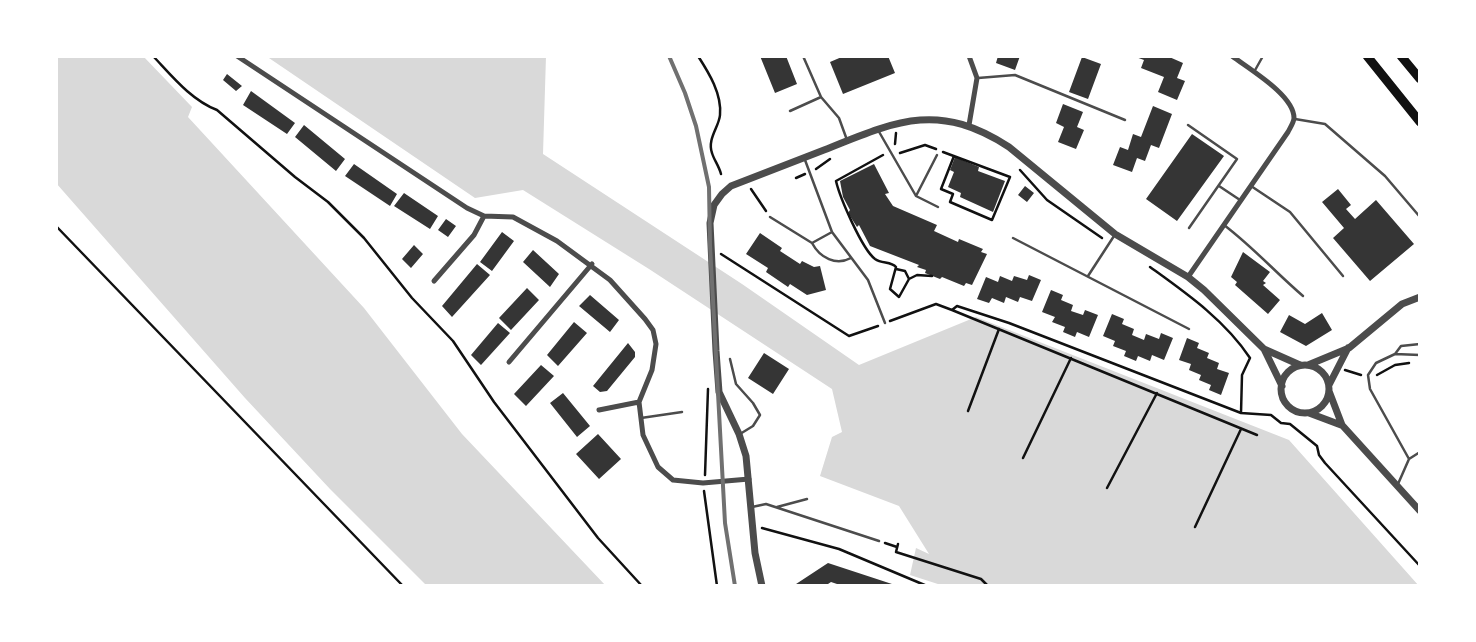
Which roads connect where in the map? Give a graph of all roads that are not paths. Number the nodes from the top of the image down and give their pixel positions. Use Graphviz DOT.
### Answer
graph roads {
  1 [pos="237,56"];
  2 [pos="803,56"];
  3 [pos="969,56"];
  4 [pos="1232,56"];
  5 [pos="1263,56"];
  6 [pos="1367,56"];
  7 [pos="1402,56"];
  8 [pos="1254,72"];
  9 [pos="977,78"];
  10 [pos="1420,79"];
  11 [pos="821,97"];
  12 [pos="790,111"];
  13 [pos="1294,119"];
  14 [pos="1125,120"];
  15 [pos="1420,122"];
  16 [pos="969,125"];
  17 [pos="1188,125"];
  18 [pos="878,129"];
  19 [pos="847,141"];
  20 [pos="937,155"];
  21 [pos="804,158"];
  22 [pos="1219,186"];
  23 [pos="1251,186"];
  24 [pos="916,196"];
  25 [pos="1241,200"];
  26 [pos="938,207"];
  27 [pos="484,216"];
  28 [pos="770,217"];
  29 [pos="1420,217"];
  30 [pos="1224,225"];
  31 [pos="1189,228"];
  32 [pos="832,232"];
  33 [pos="1115,234"];
  34 [pos="1012,238"];
  35 [pos="812,243"];
  36 [pos="851,258"];
  37 [pos="592,264"];
  38 [pos="1088,276"];
  39 [pos="1342,276"];
  40 [pos="1188,278"];
  41 [pos="434,281"];
  42 [pos="1303,296"];
  43 [pos="1420,297"];
  44 [pos="885,323"];
  45 [pos="1189,329"];
  46 [pos="1420,344"];
  47 [pos="1349,348"];
  48 [pos="1264,349"];
  49 [pos="1395,354"];
  50 [pos="1420,355"];
  51 [pos="730,359"];
  52 [pos="509,362"];
  53 [pos="1304,365"];
  54 [pos="1282,386"];
  55 [pos="1329,388"];
  56 [pos="638,402"];
  57 [pos="599,410"];
  58 [pos="682,412"];
  59 [pos="1308,412"];
  60 [pos="641,418"];
  61 [pos="1342,425"];
  62 [pos="739,434"];
  63 [pos="1420,452"];
  64 [pos="1409,459"];
  65 [pos="749,479"];
  66 [pos="1397,486"];
  67 [pos="807,499"];
  68 [pos="751,507"];
  69 [pos="775,507"];
  70 [pos="1420,511"];
  71 [pos="879,541"];
  72 [pos="762,586"];
  1 -- 27 [label="street"];
  2 -- 11 [label="lane"];
  3 -- 9 [label="street"];
  4 -- 8 [label="street"];
  5 -- 8 [label="lane"];
  6 -- 15 [label="highway"];
  7 -- 10 [label="highway"];
  8 -- 13 [label="street"];
  9 -- 14 [label="lane"];
  9 -- 16 [label="street"];
  11 -- 12 [label="lane"];
  11 -- 19 [label="lane"];
  13 -- 23 [label="street"];
  13 -- 29 [label="lane"];
  16 -- 18 [label="street"];
  16 -- 33 [label="street"];
  17 -- 22 [label="lane"];
  18 -- 19 [label="street"];
  18 -- 24 [label="lane"];
  19 -- 21 [label="street"];
  20 -- 24 [label="lane"];
  21 -- 32 [label="lane"];
  21 -- 62 [label="street"];
  22 -- 25 [label="lane"];
  22 -- 31 [label="lane"];
  23 -- 25 [label="street"];
  23 -- 39 [label="lane"];
  24 -- 26 [label="lane"];
  25 -- 30 [label="street"];
  27 -- 37 [label="street"];
  27 -- 41 [label="street"];
  28 -- 35 [label="lane"];
  30 -- 40 [label="street"];
  30 -- 42 [label="lane"];
  32 -- 35 [label="lane"];
  32 -- 36 [label="lane"];
  33 -- 38 [label="lane"];
  33 -- 40 [label="street"];
  34 -- 38 [label="lane"];
  35 -- 36 [label="lane"];
  36 -- 44 [label="lane"];
  37 -- 52 [label="street"];
  37 -- 56 [label="street"];
  38 -- 45 [label="lane"];
  40 -- 48 [label="street"];
  43 -- 47 [label="street"];
  46 -- 49 [label="lane"];
  47 -- 53 [label="street"];
  47 -- 55 [label="street"];
  48 -- 53 [label="street"];
  48 -- 54 [label="street"];
  49 -- 50 [label="lane"];
  49 -- 64 [label="lane"];
  51 -- 62 [label="lane"];
  53 -- 54 [label="street"];
  53 -- 55 [label="street"];
  54 -- 59 [label="street"];
  55 -- 59 [label="street"];
  55 -- 61 [label="street"];
  56 -- 57 [label="street"];
  56 -- 60 [label="street"];
  58 -- 60 [label="lane"];
  59 -- 61 [label="street"];
  60 -- 65 [label="street"];
  61 -- 66 [label="street"];
  62 -- 65 [label="street"];
  63 -- 64 [label="lane"];
  64 -- 66 [label="lane"];
  65 -- 68 [label="street"];
  66 -- 70 [label="street"];
  67 -- 69 [label="lane"];
  68 -- 69 [label="lane"];
  68 -- 72 [label="street"];
  69 -- 71 [label="lane"];
}
